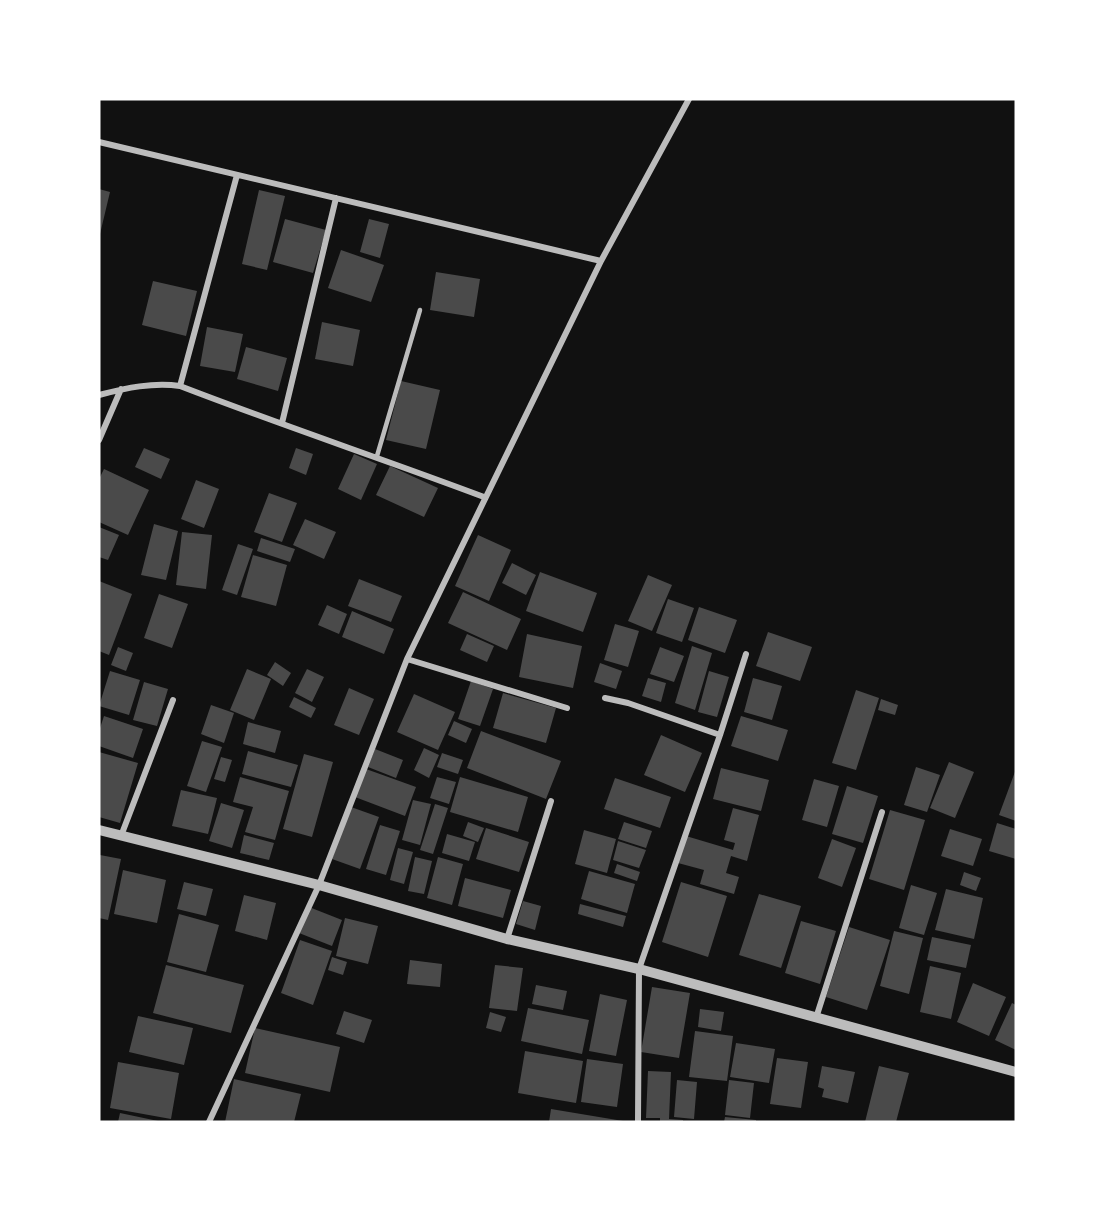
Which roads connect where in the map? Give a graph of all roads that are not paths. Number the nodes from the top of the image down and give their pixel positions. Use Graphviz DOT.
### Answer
graph roads {
  1 [pos="689,99"];
  2 [pos="99,142"];
  3 [pos="237,175"];
  4 [pos="336,198"];
  5 [pos="601,261"];
  6 [pos="420,310"];
  7 [pos="180,386"];
  8 [pos="121,389"];
  9 [pos="99,395"];
  10 [pos="282,423"];
  11 [pos="99,440"];
  12 [pos="376,456"];
  13 [pos="484,497"];
  14 [pos="747,654"];
  15 [pos="406,659"];
  16 [pos="605,698"];
  17 [pos="173,700"];
  18 [pos="567,708"];
  19 [pos="720,735"];
  20 [pos="551,801"];
  21 [pos="882,812"];
  22 [pos="99,830"];
  23 [pos="121,836"];
  24 [pos="319,885"];
  25 [pos="507,939"];
  26 [pos="639,969"];
  27 [pos="816,1018"];
  28 [pos="1016,1072"];
  29 [pos="209,1122"];
  30 [pos="638,1122"];
  1 -- 5 [label="street"];
  2 -- 3 [label="street"];
  3 -- 4 [label="street"];
  3 -- 7 [label="street"];
  4 -- 5 [label="street"];
  4 -- 10 [label="street"];
  5 -- 13 [label="street"];
  6 -- 12 [label="lane"];
  7 -- 8 [label="street"];
  7 -- 10 [label="street"];
  8 -- 9 [label="street"];
  8 -- 11 [label="street"];
  10 -- 12 [label="street"];
  12 -- 13 [label="street"];
  13 -- 15 [label="street"];
  14 -- 19 [label="street"];
  15 -- 18 [label="street"];
  15 -- 24 [label="street"];
  16 -- 19 [label="street"];
  17 -- 23 [label="street"];
  19 -- 26 [label="street"];
  20 -- 25 [label="street"];
  21 -- 27 [label="street"];
  22 -- 23 [label="street"];
  23 -- 24 [label="street"];
  24 -- 25 [label="street"];
  24 -- 29 [label="street"];
  25 -- 26 [label="street"];
  26 -- 27 [label="street"];
  26 -- 30 [label="street"];
  27 -- 28 [label="street"];
}
